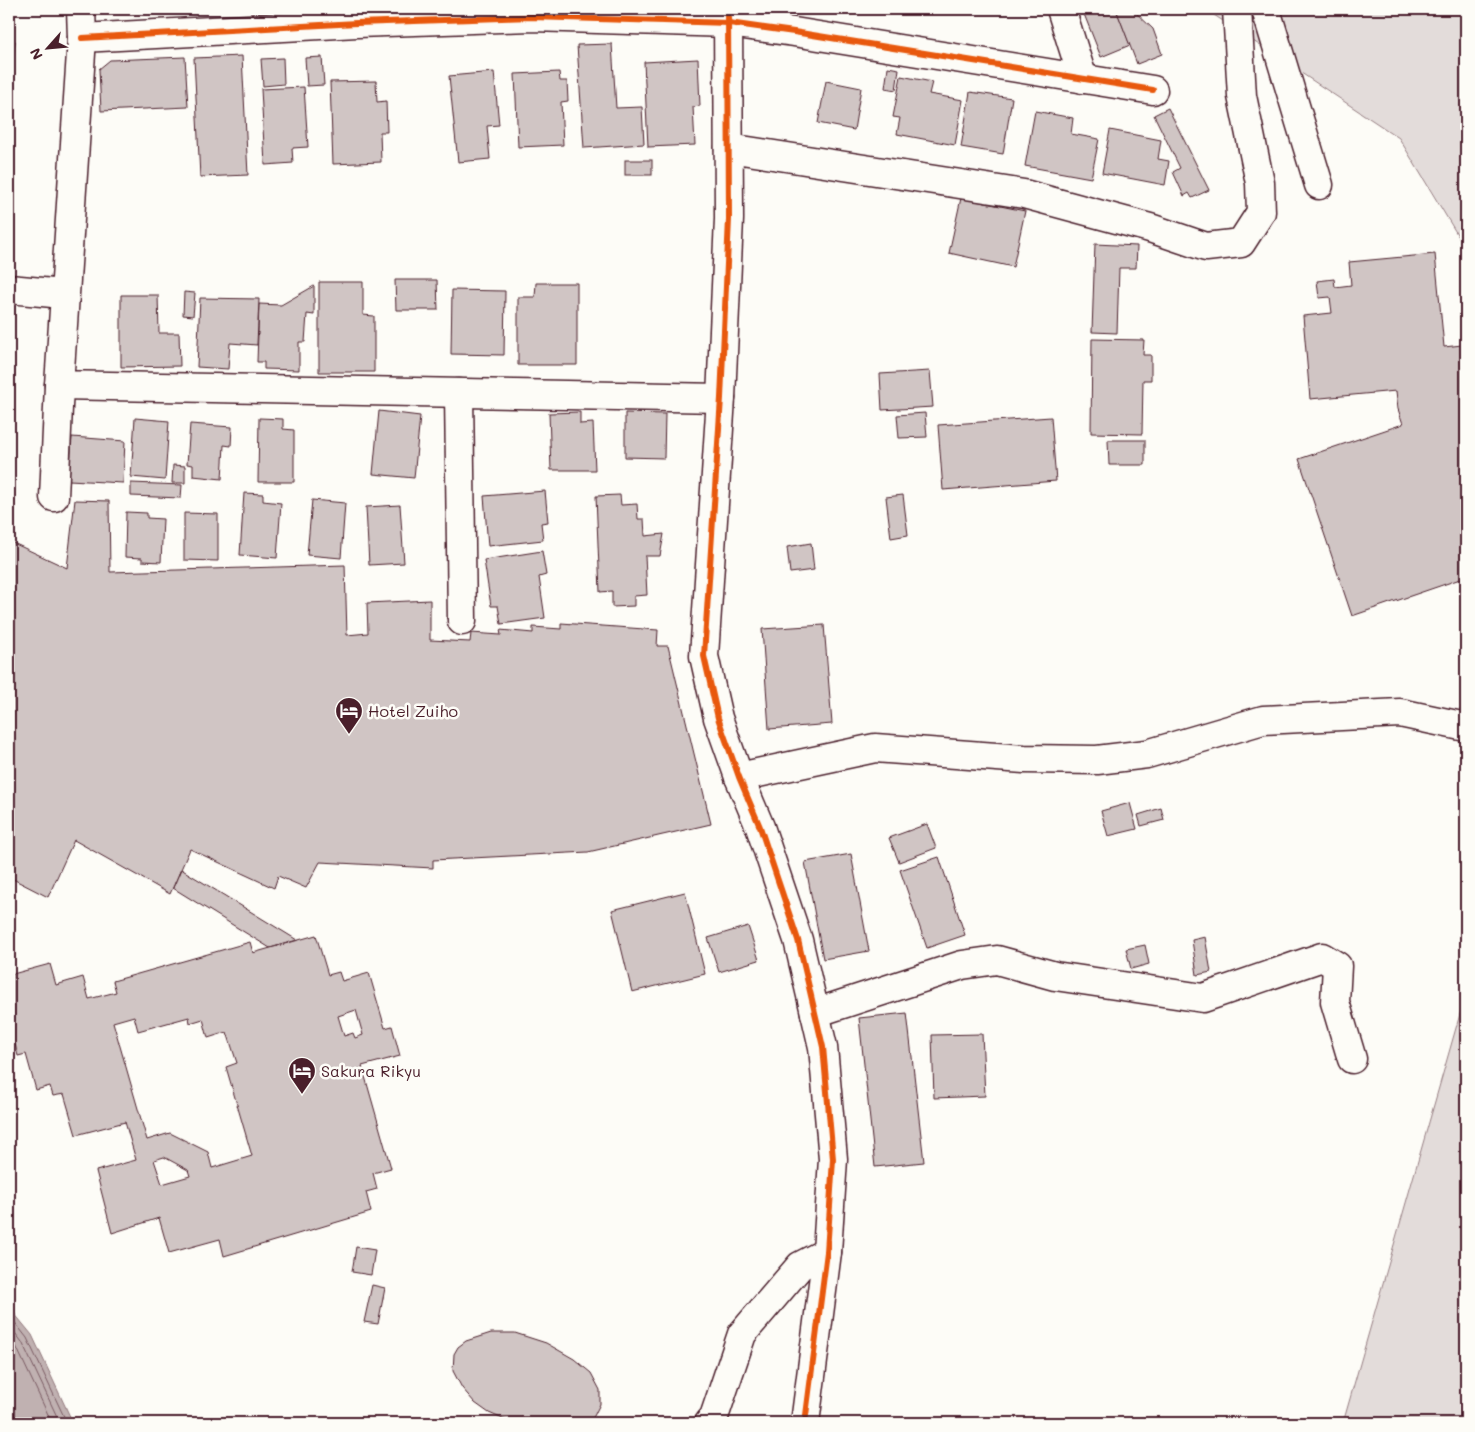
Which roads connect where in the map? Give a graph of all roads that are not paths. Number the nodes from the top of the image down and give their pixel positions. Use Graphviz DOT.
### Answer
graph roads {
  1 [pos="81,9"];
  2 [pos="1061,9"];
  3 [pos="1237,9"];
  4 [pos="1267,9"];
  5 [pos="531,13"];
  6 [pos="356,16"];
  7 [pos="728,16"];
  8 [pos="82,38"];
  9 [pos="1084,79"];
  10 [pos="1153,90"];
  11 [pos="729,148"];
  12 [pos="1319,186"];
  13 [pos="9,289"];
  14 [pos="64,294"];
  15 [pos="58,385"];
  16 [pos="459,393"];
  17 [pos="721,398"];
  18 [pos="54,497"];
  19 [pos="462,621"];
  20 [pos="1466,728"];
  21 [pos="739,777"];
  22 [pos="815,1012"];
  23 [pos="1352,1059"];
  24 [pos="827,1252"];
  25 [pos="709,1423"];
  26 [pos="806,1423"];
  1 -- 8 [label="street"];
  2 -- 9 [label="street"];
  3 -- 11 [label="street"];
  4 -- 12 [label="street"];
  5 -- 6 [label="street"];
  5 -- 7 [label="street"];
  6 -- 8 [label="street"];
  7 -- 9 [label="street"];
  7 -- 11 [label="street"];
  8 -- 14 [label="street"];
  9 -- 10 [label="street"];
  11 -- 17 [label="street"];
  13 -- 14 [label="street"];
  14 -- 15 [label="street"];
  15 -- 16 [label="street"];
  15 -- 18 [label="street"];
  16 -- 17 [label="street"];
  16 -- 19 [label="street"];
  17 -- 21 [label="street"];
  20 -- 21 [label="street"];
  21 -- 22 [label="street"];
  22 -- 23 [label="street"];
  22 -- 24 [label="street"];
  24 -- 25 [label="street"];
  24 -- 26 [label="street"];
}
